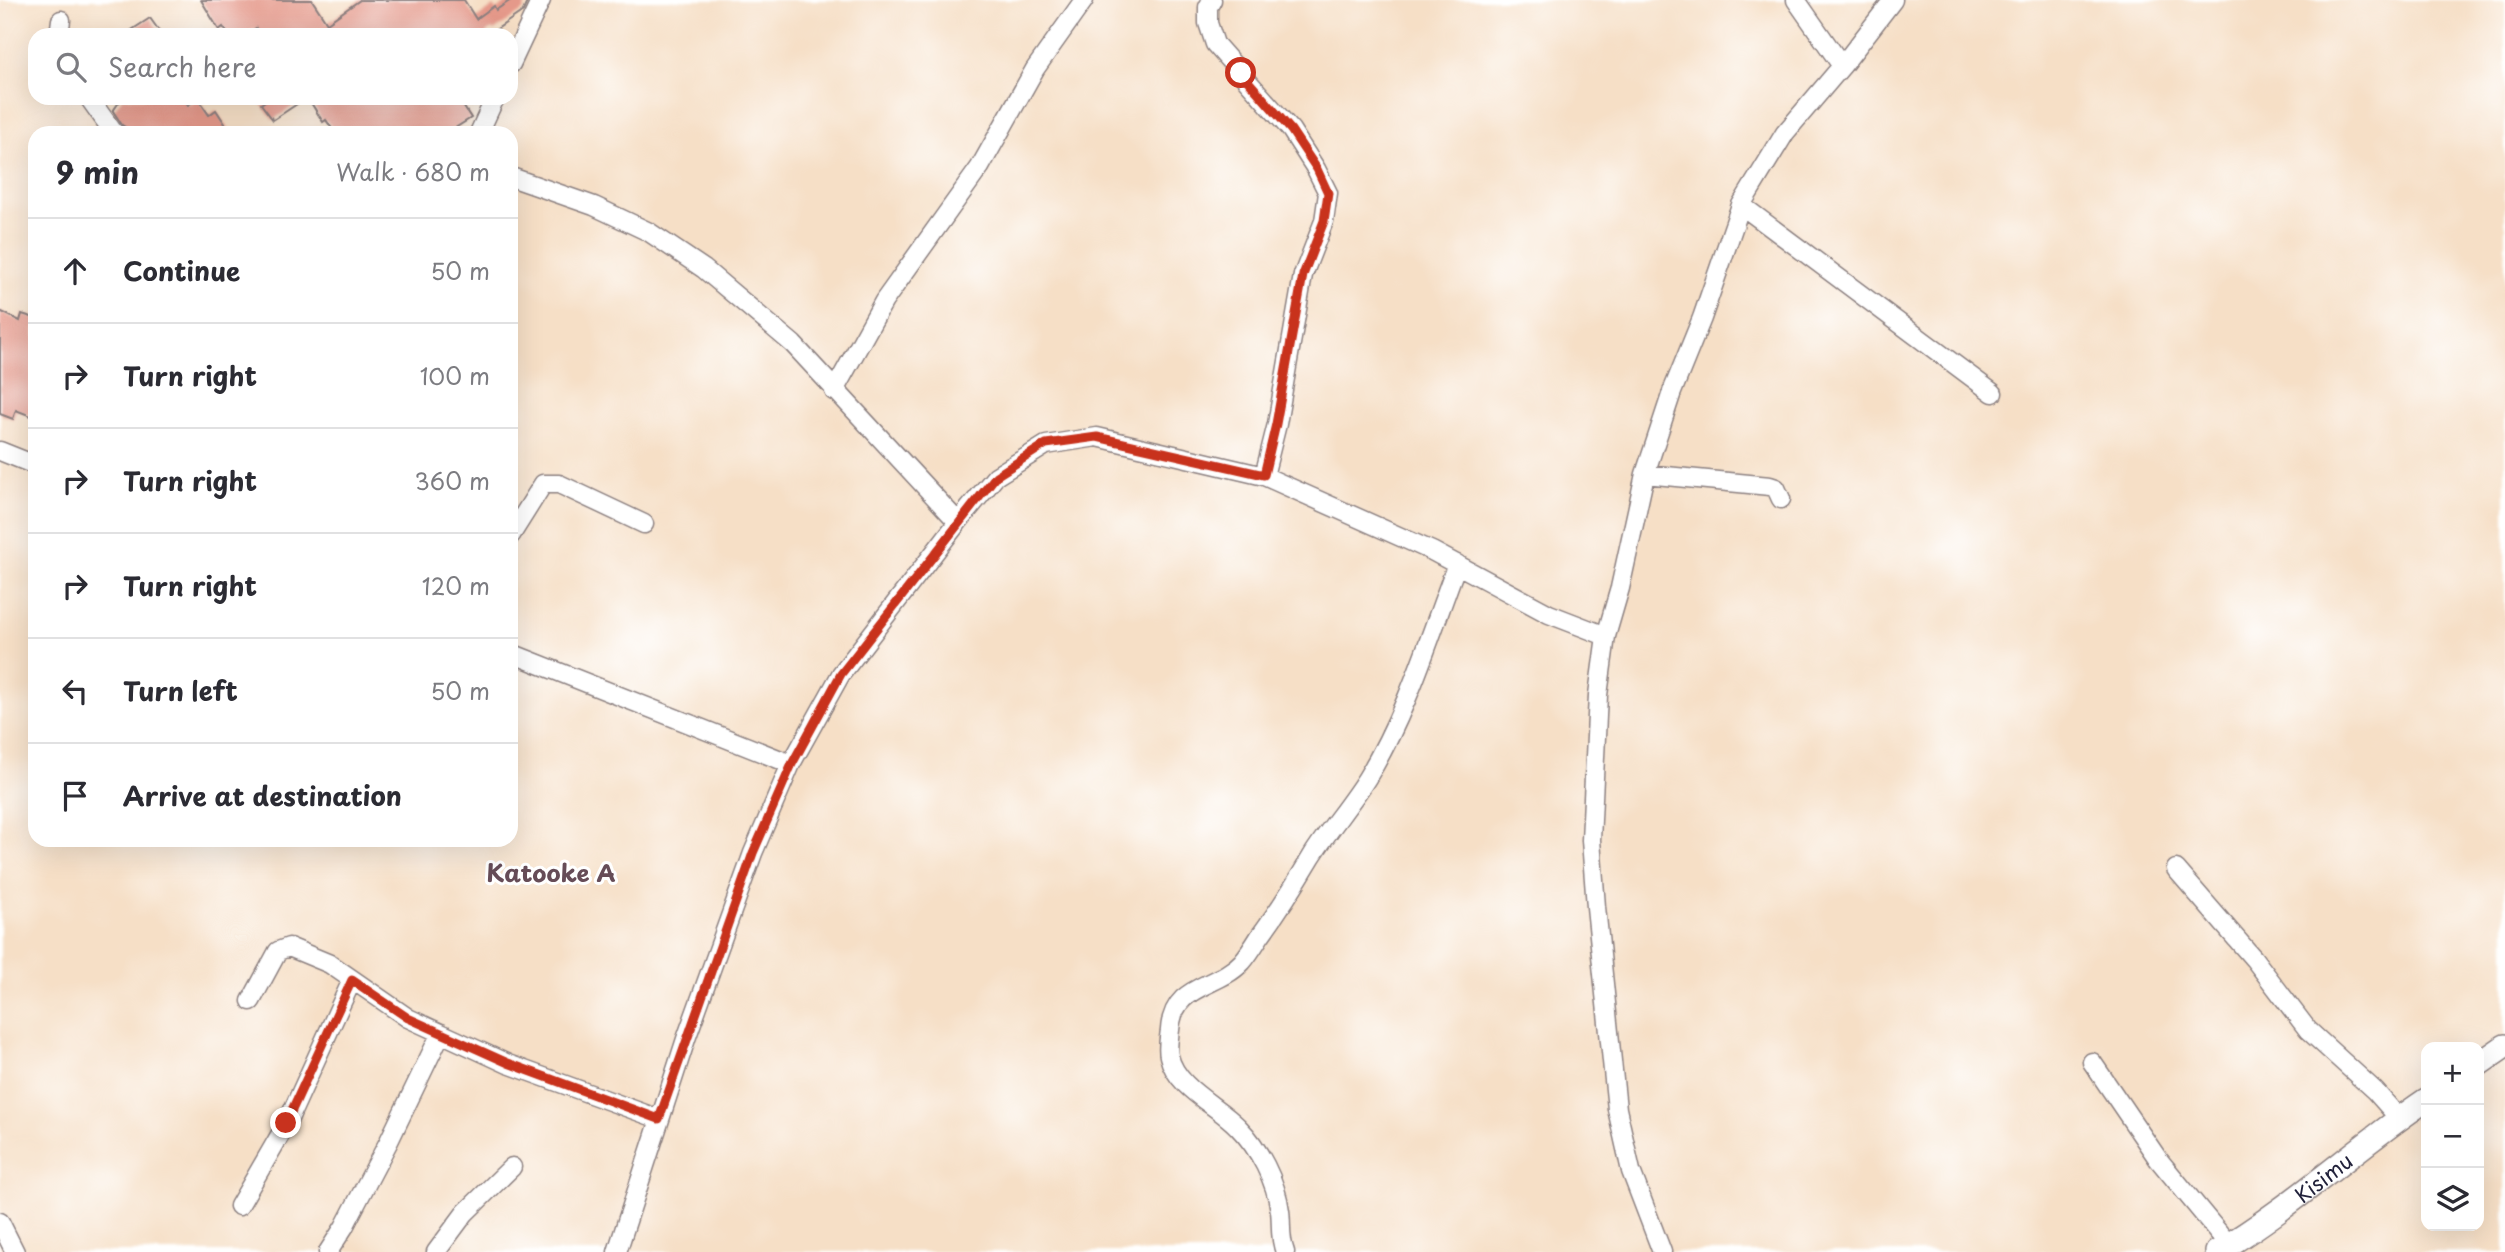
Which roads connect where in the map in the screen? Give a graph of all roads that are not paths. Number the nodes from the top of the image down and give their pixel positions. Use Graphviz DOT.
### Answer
graph roads {
  1 [pos="541,0"];
  2 [pos="1084,0"];
  3 [pos="1212,0"];
  4 [pos="1796,0"];
  5 [pos="1893,0"];
  6 [pos="518,49"];
  7 [pos="1842,66"];
  8 [pos="94,105"];
  9 [pos="492,105"];
  10 [pos="109,126"];
  11 [pos="482,126"];
  12 [pos="518,179"];
  13 [pos="1741,205"];
  14 [pos="834,391"];
  15 [pos="1993,393"];
  16 [pos="0,450"];
  17 [pos="28,462"];
  18 [pos="1645,474"];
  19 [pos="1264,475"];
  20 [pos="1781,499"];
  21 [pos="958,522"];
  22 [pos="518,524"];
  23 [pos="644,524"];
  24 [pos="1457,564"];
  25 [pos="1606,636"];
  26 [pos="518,656"];
  27 [pos="792,764"];
  28 [pos="2176,869"];
  29 [pos="352,980"];
  30 [pos="251,1001"];
  31 [pos="441,1033"];
  32 [pos="2505,1046"];
  33 [pos="2484,1061"];
  34 [pos="2092,1062"];
  35 [pos="2421,1103"];
  36 [pos="2399,1118"];
  37 [pos="659,1119"];
  38 [pos="512,1167"];
  39 [pos="239,1206"];
  40 [pos="0,1222"];
  41 [pos="2223,1249"];
  42 [pos="15,1252"];
  43 [pos="328,1252"];
  44 [pos="436,1252"];
  45 [pos="617,1252"];
  46 [pos="1285,1252"];
  47 [pos="1662,1252"];
  1 -- 6 [label="street"];
  2 -- 14 [label="street"];
  3 -- 19 [label="street"];
  4 -- 7 [label="street"];
  5 -- 7 [label="street"];
  7 -- 13 [label="street"];
  8 -- 10 [label="street"];
  9 -- 11 [label="street"];
  12 -- 14 [label="street"];
  13 -- 15 [label="street"];
  13 -- 18 [label="street"];
  14 -- 21 [label="street"];
  16 -- 17 [label="street"];
  18 -- 20 [label="street"];
  18 -- 25 [label="street"];
  19 -- 21 [label="street"];
  19 -- 24 [label="street"];
  21 -- 27 [label="street"];
  22 -- 23 [label="street"];
  24 -- 25 [label="street"];
  24 -- 46 [label="street"];
  25 -- 47 [label="street"];
  26 -- 27 [label="street"];
  27 -- 37 [label="street"];
  28 -- 36 [label="street"];
  29 -- 30 [label="street"];
  29 -- 31 [label="street"];
  29 -- 39 [label="street"];
  31 -- 37 [label="street"];
  31 -- 43 [label="street"];
  32 -- 33 [label="street"];
  34 -- 41 [label="street"];
  35 -- 36 [label="street, Kisimu"];
  36 -- 41 [label="street, Kisimu"];
  37 -- 45 [label="street"];
  38 -- 44 [label="street"];
  40 -- 42 [label="street"];
}
